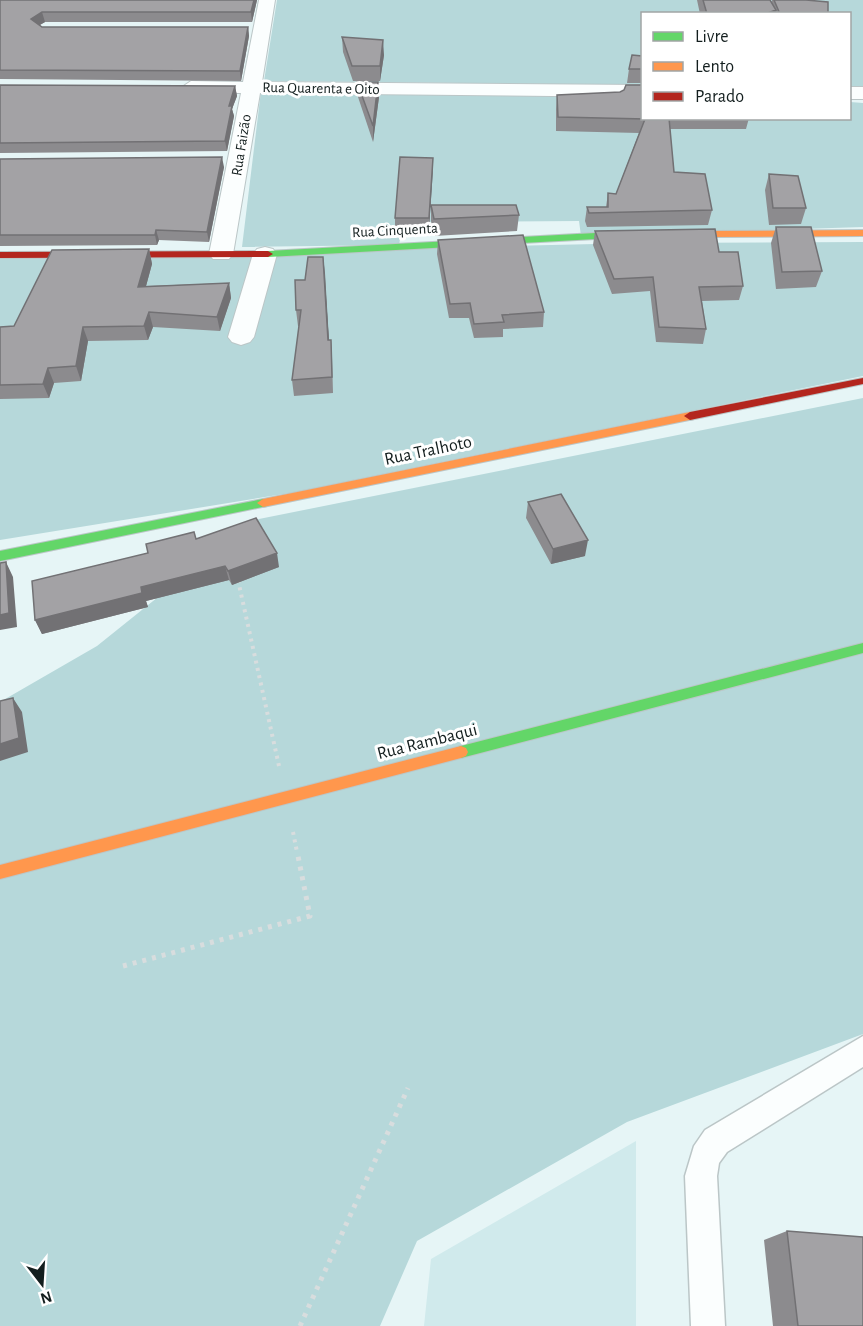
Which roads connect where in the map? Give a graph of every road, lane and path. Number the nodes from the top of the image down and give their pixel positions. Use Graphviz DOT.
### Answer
graph roads {
  1 [pos="267,0"];
  2 [pos="238,29"];
  3 [pos="261,29"];
  4 [pos="167,87"];
  5 [pos="250,87"];
  6 [pos="641,91"];
  7 [pos="215,159"];
  8 [pos="239,159"];
  9 [pos="863,233"];
  10 [pos="221,254"];
  11 [pos="265,254"];
  12 [pos="0,255"];
  13 [pos="241,337"];
  14 [pos="863,381"];
  15 [pos="0,556"];
  16 [pos="863,648"];
  17 [pos="0,872"];
  18 [pos="863,1050"];
  19 [pos="408,1088"];
  20 [pos="300,1326"];
  21 [pos="708,1326"];
  1 -- 3 [label="street, Rua Faizão"];
  2 -- 3 [label="street"];
  3 -- 5 [label="street, Rua Faizão"];
  4 -- 5 [label="street, Rua Quarenta e Oito"];
  5 -- 6 [label="street, Rua Quarenta e Oito"];
  5 -- 8 [label="street, Rua Faizão"];
  7 -- 8 [label="street"];
  8 -- 10 [label="street, Rua Faizão"];
  9 -- 11 [label="street, Rua Cinquenta"];
  10 -- 11 [label="street, Rua Cinquenta"];
  10 -- 12 [label="street, Rua Cinquenta"];
  11 -- 13 [label="street"];
  14 -- 15 [label="street, Rua Tralhoto"];
  16 -- 17 [label="street, Rua Rambaqui"];
  18 -- 21 [label="lane"];
  19 -- 20 [label="path"];
}
